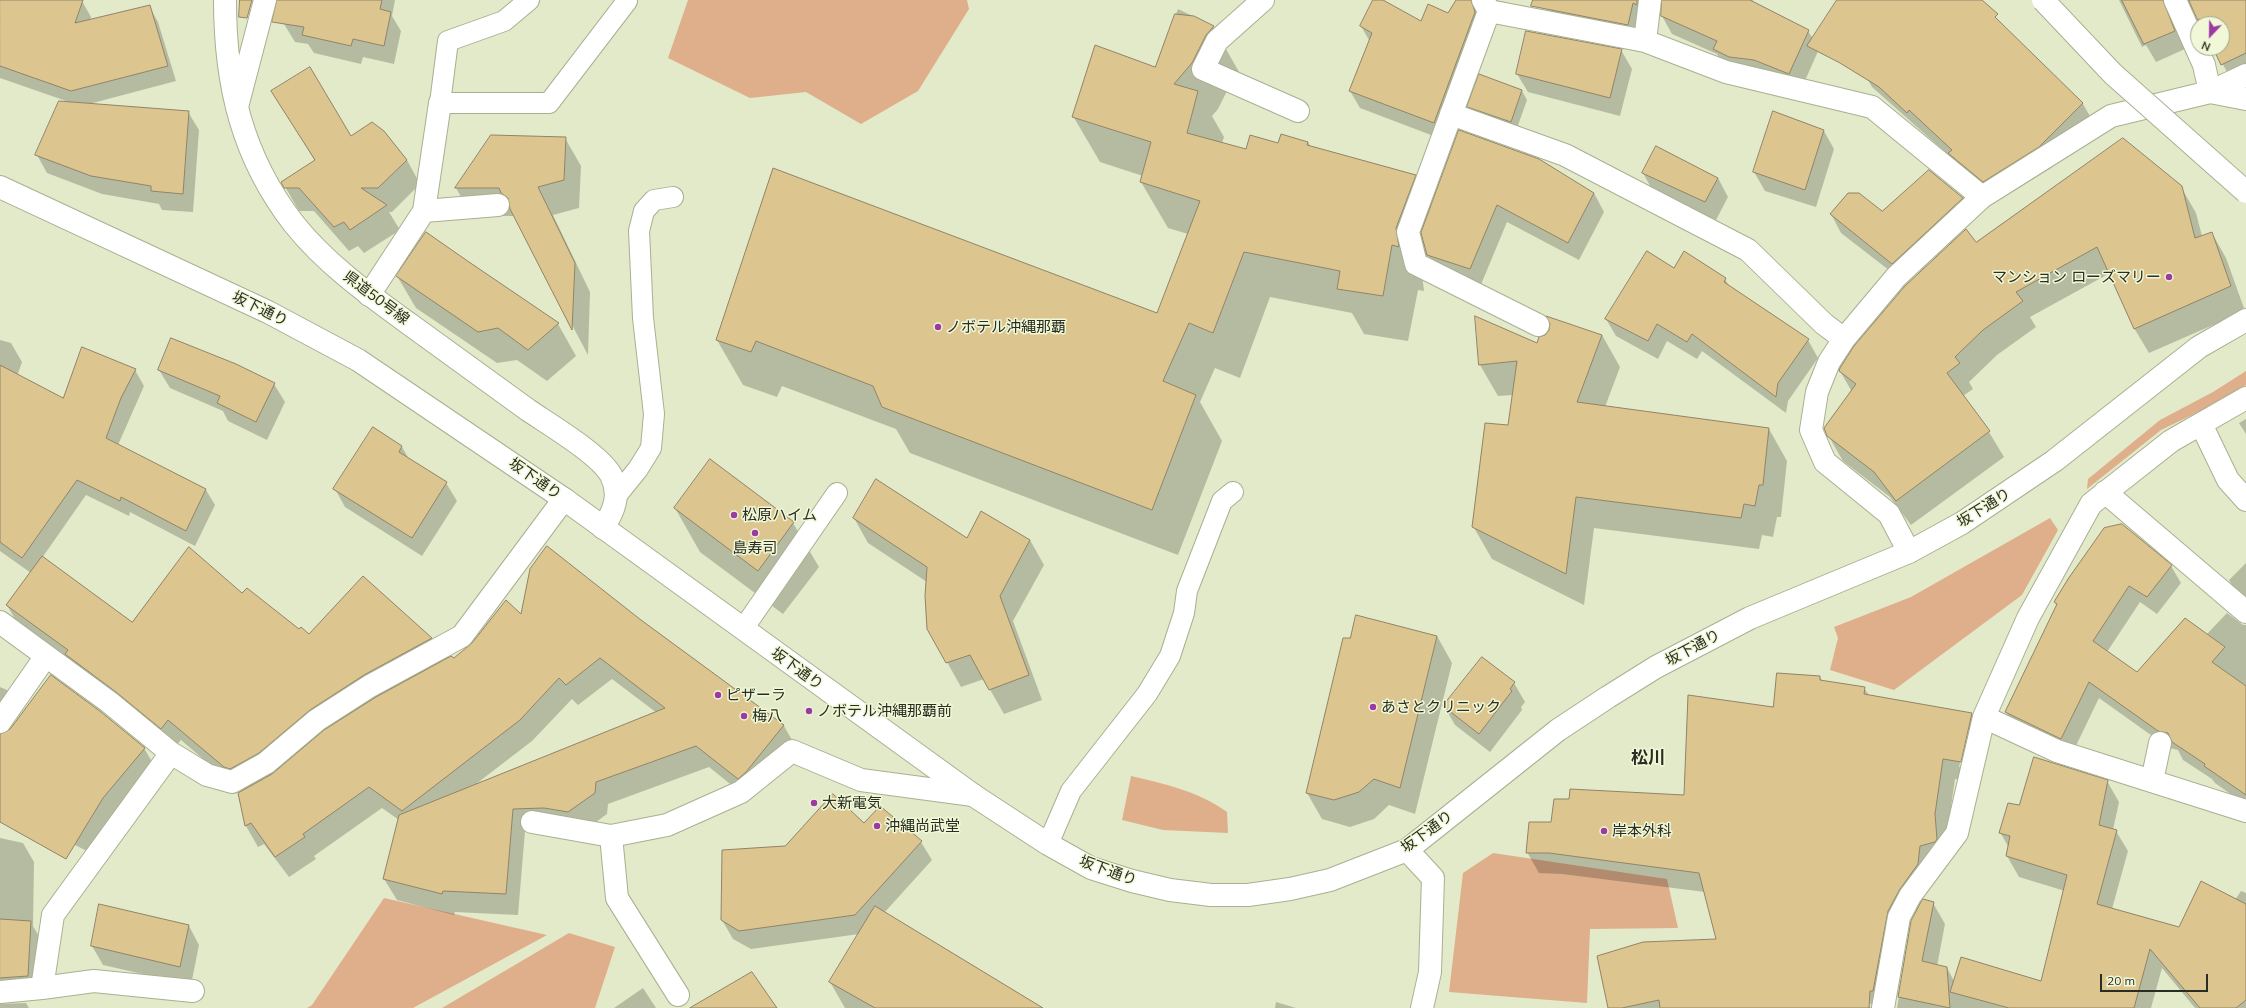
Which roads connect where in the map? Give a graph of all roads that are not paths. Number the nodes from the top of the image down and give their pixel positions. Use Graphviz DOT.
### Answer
graph roads {
  1 [pos="225,0"];
  2 [pos="265,0"];
  3 [pos="529,0"];
  4 [pos="625,0"];
  5 [pos="1263,0"];
  6 [pos="1650,0"];
  7 [pos="2043,0"];
  8 [pos="2175,0"];
  9 [pos="1486,6"];
  10 [pos="1645,40"];
  11 [pos="2246,75"];
  12 [pos="2210,92"];
  13 [pos="2246,98"];
  14 [pos="440,103"];
  15 [pos="237,107"];
  16 [pos="1298,111"];
  17 [pos="1451,114"];
  18 [pos="0,187"];
  19 [pos="2246,192"];
  20 [pos="673,197"];
  21 [pos="1982,197"];
  22 [pos="498,205"];
  23 [pos="424,211"];
  24 [pos="369,295"];
  25 [pos="2246,320"];
  26 [pos="1538,325"];
  27 [pos="1844,339"];
  28 [pos="2246,398"];
  29 [pos="2201,424"];
  30 [pos="1233,492"];
  31 [pos="2105,492"];
  32 [pos="837,493"];
  33 [pos="616,495"];
  34 [pos="564,499"];
  35 [pos="2246,500"];
  36 [pos="603,528"];
  37 [pos="1909,552"];
  38 [pos="2246,612"];
  39 [pos="0,622"];
  40 [pos="743,629"];
  41 [pos="46,656"];
  42 [pos="1984,717"];
  43 [pos="0,722"];
  44 [pos="2160,743"];
  45 [pos="171,753"];
  46 [pos="2152,781"];
  47 [pos="973,796"];
  48 [pos="2246,812"];
  49 [pos="532,822"];
  50 [pos="611,836"];
  51 [pos="1048,844"];
  52 [pos="1407,850"];
  53 [pos="42,988"];
  54 [pos="0,992"];
  55 [pos="193,992"];
  56 [pos="678,995"];
  57 [pos="1422,1008"];
  58 [pos="1883,1008"];
  1 -- 15 [label="street, 県道50号線"];
  2 -- 15 [label="street"];
  3 -- 14 [label="lane"];
  4 -- 14 [label="lane"];
  5 -- 16 [label="street"];
  6 -- 10 [label="street"];
  7 -- 19 [label="street, bridge"];
  8 -- 12 [label="street"];
  9 -- 10 [label="street"];
  9 -- 17 [label="street"];
  10 -- 21 [label="street"];
  11 -- 12 [label="street"];
  12 -- 13 [label="street"];
  12 -- 21 [label="street"];
  14 -- 23 [label="street"];
  15 -- 24 [label="street, 県道50号線"];
  17 -- 26 [label="street"];
  17 -- 27 [label="street"];
  18 -- 34 [label="street, 坂下通り"];
  20 -- 33 [label="lane"];
  21 -- 27 [label="street"];
  22 -- 23 [label="street"];
  23 -- 24 [label="street"];
  24 -- 33 [label="street, 県道50号線"];
  25 -- 37 [label="street, 坂下通り"];
  27 -- 37 [label="street"];
  28 -- 29 [label="street"];
  29 -- 31 [label="street"];
  29 -- 35 [label="street"];
  30 -- 51 [label="lane"];
  31 -- 38 [label="street"];
  31 -- 42 [label="street"];
  32 -- 40 [label="lane"];
  33 -- 36 [label="street, 県道50号線"];
  34 -- 36 [label="street, 坂下通り"];
  34 -- 45 [label="street"];
  36 -- 40 [label="street, 坂下通り"];
  37 -- 52 [label="street, 坂下通り"];
  39 -- 41 [label="street"];
  40 -- 47 [label="street, 坂下通り"];
  41 -- 43 [label="street"];
  41 -- 45 [label="street"];
  42 -- 46 [label="street"];
  42 -- 58 [label="street"];
  44 -- 46 [label="street"];
  45 -- 53 [label="street"];
  46 -- 48 [label="street"];
  47 -- 50 [label="street"];
  47 -- 51 [label="street, 坂下通り"];
  49 -- 50 [label="street"];
  50 -- 56 [label="street"];
  51 -- 52 [label="street, 坂下通り"];
  52 -- 57 [label="street"];
  53 -- 54 [label="street"];
  53 -- 55 [label="street"];
}
